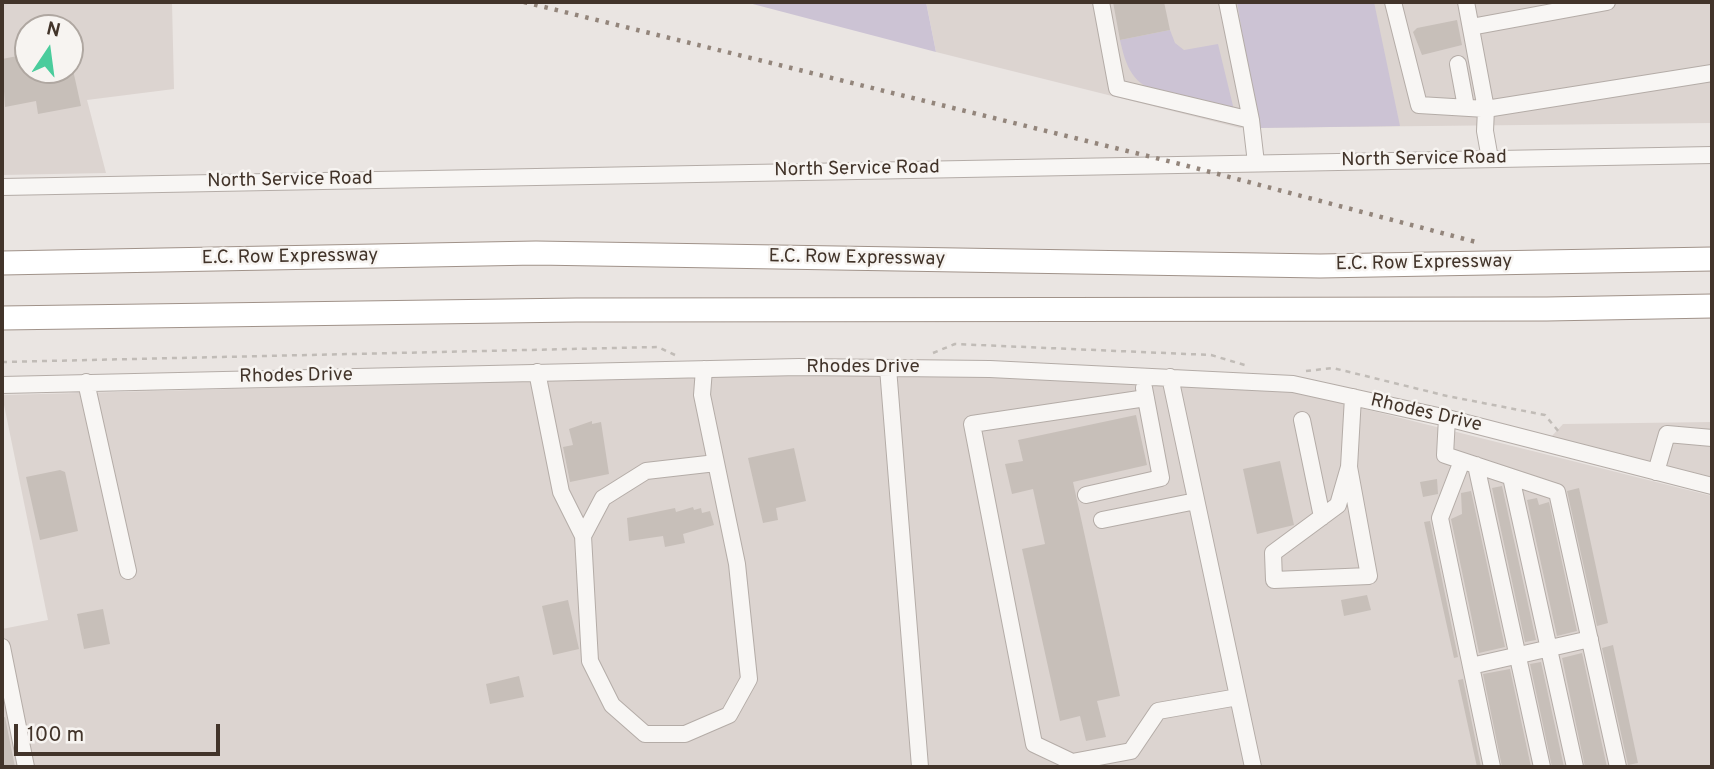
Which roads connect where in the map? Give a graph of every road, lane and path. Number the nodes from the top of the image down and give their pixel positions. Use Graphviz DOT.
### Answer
graph roads {
  1 [pos="1101,2"];
  2 [pos="1227,2"];
  3 [pos="1393,2"];
  4 [pos="1466,2"];
  5 [pos="1607,2"];
  6 [pos="1471,27"];
  7 [pos="1458,64"];
  8 [pos="1712,73"];
  9 [pos="1466,107"];
  10 [pos="1486,108"];
  11 [pos="1251,120"];
  12 [pos="1712,155"];
  13 [pos="1490,159"];
  14 [pos="1256,163"];
  15 [pos="2,187"];
  16 [pos="1712,259"];
  17 [pos="2,263"];
  18 [pos="1712,306"];
  19 [pos="2,318"];
  20 [pos="676,355"];
  21 [pos="2,362"];
  22 [pos="888,368"];
  23 [pos="704,369"];
  24 [pos="537,372"];
  25 [pos="1142,375"];
  26 [pos="1170,377"];
  27 [pos="86,382"];
  28 [pos="2,385"];
  29 [pos="1353,397"];
  30 [pos="1146,398"];
  31 [pos="1447,418"];
  32 [pos="1302,420"];
  33 [pos="1712,438"];
  34 [pos="716,463"];
  35 [pos="1469,463"];
  36 [pos="1349,467"];
  37 [pos="1656,472"];
  38 [pos="1511,477"];
  39 [pos="1712,486"];
  40 [pos="1086,495"];
  41 [pos="1196,502"];
  42 [pos="1322,517"];
  43 [pos="1102,520"];
  44 [pos="583,536"];
  45 [pos="128,571"];
  46 [pos="1590,639"];
  47 [pos="2,647"];
  48 [pos="1548,648"];
  49 [pos="1517,655"];
  50 [pos="1471,666"];
  51 [pos="1238,696"];
  52 [pos="8,706"];
  53 [pos="26,767"];
  54 [pos="920,767"];
  55 [pos="1253,767"];
  56 [pos="1492,767"];
  57 [pos="1542,767"];
  58 [pos="1575,767"];
  59 [pos="1618,767"];
  1 -- 11 [label="street"];
  2 -- 11 [label="street"];
  3 -- 9 [label="street"];
  4 -- 6 [label="street"];
  5 -- 6 [label="street"];
  6 -- 10 [label="street"];
  7 -- 9 [label="street"];
  8 -- 10 [label="street"];
  9 -- 10 [label="street"];
  10 -- 13 [label="street"];
  11 -- 14 [label="street"];
  12 -- 13 [label="street, North Service Road"];
  13 -- 14 [label="street, North Service Road"];
  14 -- 15 [label="street, North Service Road"];
  16 -- 17 [label="highway, E.C. Row Expressway"];
  18 -- 19 [label="highway"];
  20 -- 21 [label="path"];
  22 -- 23 [label="street, Rhodes Drive"];
  22 -- 25 [label="street, Rhodes Drive"];
  22 -- 54 [label="street"];
  23 -- 24 [label="street, Rhodes Drive"];
  23 -- 34 [label="street"];
  24 -- 27 [label="street, Rhodes Drive"];
  24 -- 44 [label="street"];
  25 -- 26 [label="street, Rhodes Drive"];
  25 -- 30 [label="street"];
  26 -- 29 [label="street, Rhodes Drive"];
  26 -- 41 [label="street"];
  27 -- 28 [label="street, Rhodes Drive"];
  27 -- 45 [label="street"];
  29 -- 31 [label="street, Rhodes Drive"];
  29 -- 36 [label="street"];
  30 -- 40 [label="street"];
  30 -- 51 [label="street"];
  31 -- 35 [label="street"];
  31 -- 37 [label="street, Rhodes Drive"];
  32 -- 42 [label="street"];
  33 -- 37 [label="street"];
  34 -- 44 [label="street"];
  34 -- 44 [label="street"];
  35 -- 38 [label="street"];
  35 -- 49 [label="street"];
  35 -- 50 [label="street"];
  36 -- 42 [label="street"];
  36 -- 42 [label="street"];
  37 -- 39 [label="street, Rhodes Drive"];
  38 -- 46 [label="street"];
  38 -- 48 [label="street"];
  41 -- 43 [label="street"];
  41 -- 51 [label="street"];
  46 -- 48 [label="street"];
  46 -- 59 [label="street"];
  47 -- 52 [label="street"];
  48 -- 49 [label="street"];
  48 -- 58 [label="street"];
  49 -- 50 [label="street"];
  49 -- 57 [label="street"];
  50 -- 56 [label="street"];
  51 -- 55 [label="street"];
  52 -- 53 [label="street"];
}
